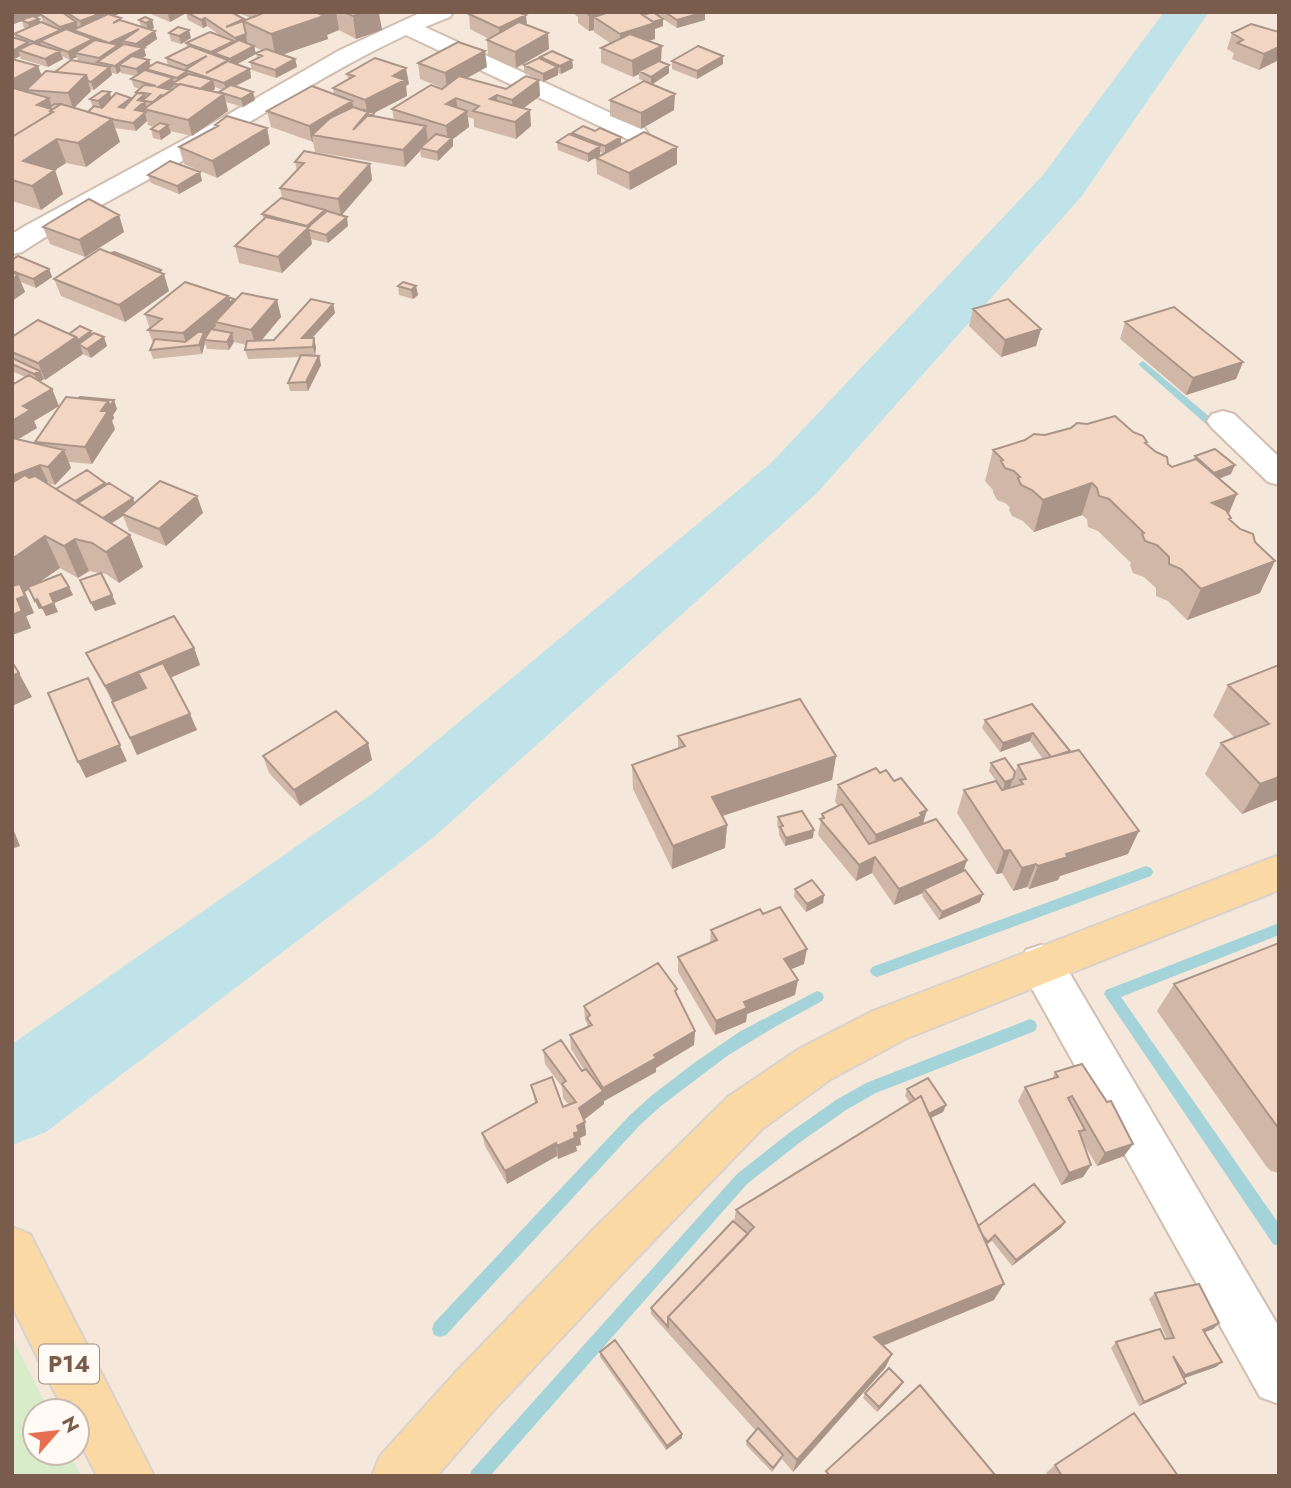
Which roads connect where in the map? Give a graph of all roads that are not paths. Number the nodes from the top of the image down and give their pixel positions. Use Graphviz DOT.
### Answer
graph roads {
  1 [pos="442,12"];
  2 [pos="408,26"];
  3 [pos="636,135"];
  4 [pos="12,246"];
  5 [pos="1223,421"];
  6 [pos="1279,474"];
  7 [pos="1279,872"];
  8 [pos="1041,964"];
  9 [pos="12,1252"];
  10 [pos="1279,1378"];
  11 [pos="126,1476"];
  12 [pos="400,1476"];
  1 -- 2 [label="street"];
  2 -- 3 [label="street"];
  2 -- 4 [label="street"];
  5 -- 6 [label="street"];
  7 -- 8 [label="main road"];
  8 -- 10 [label="street"];
  8 -- 12 [label="main road"];
  9 -- 11 [label="main road, P14"];
}
